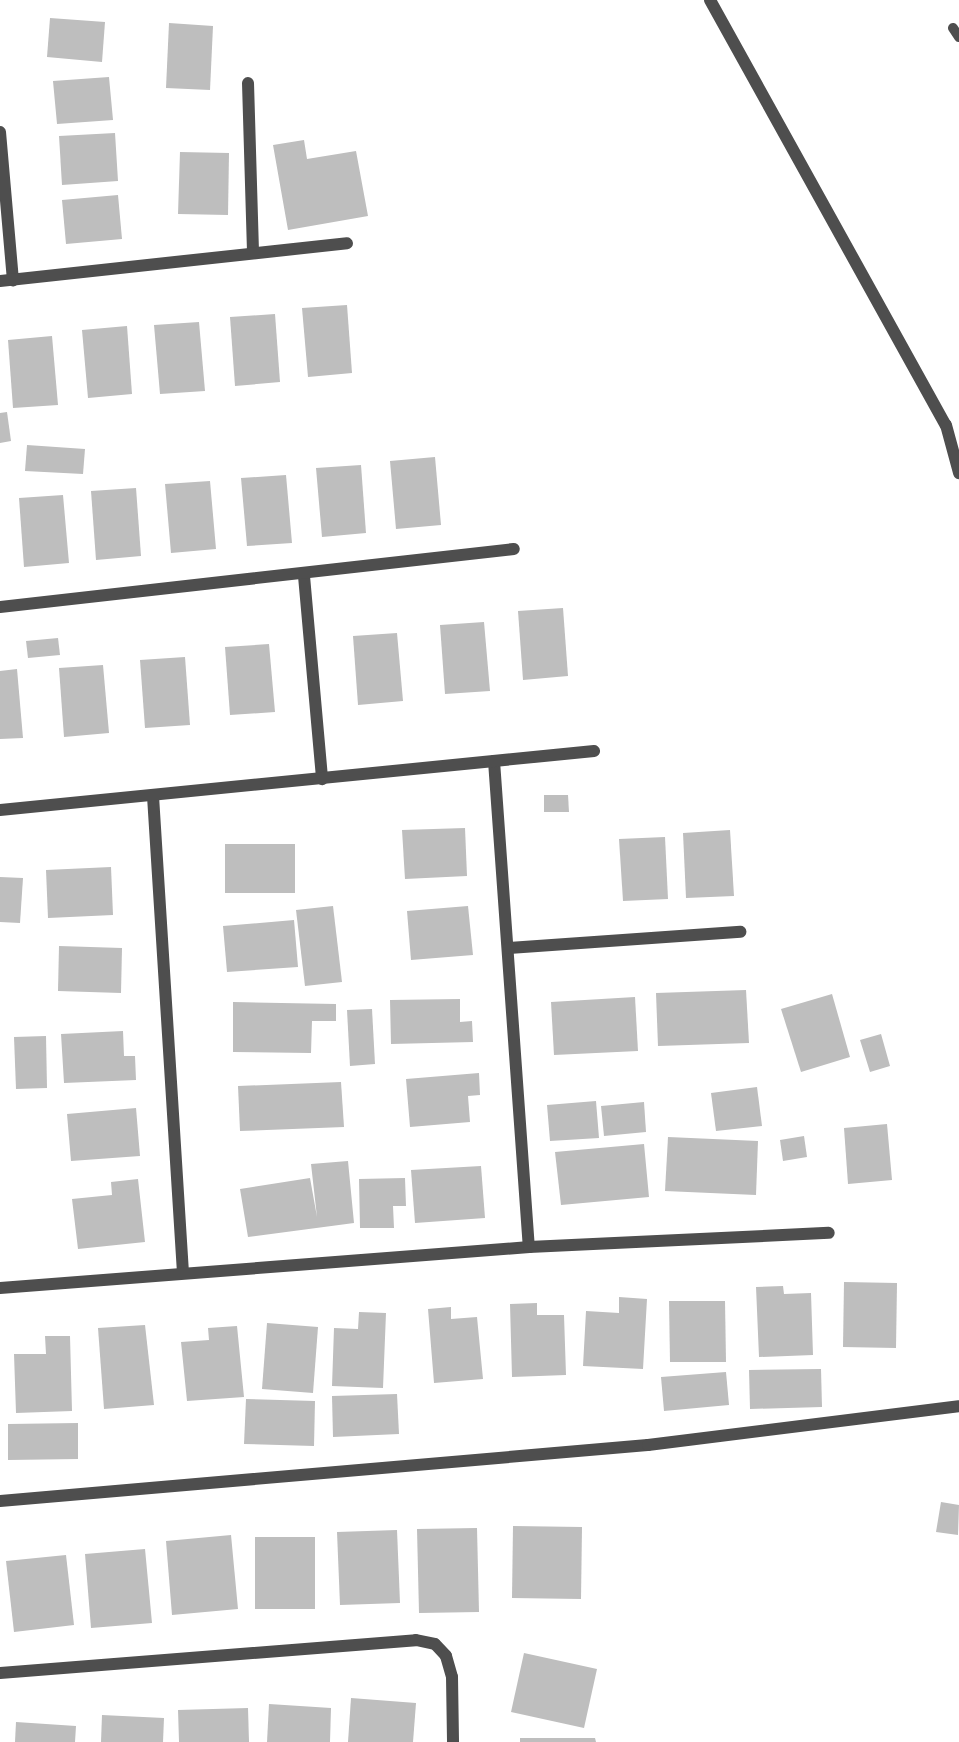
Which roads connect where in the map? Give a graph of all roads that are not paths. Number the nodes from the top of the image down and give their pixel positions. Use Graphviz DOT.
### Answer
graph roads {
  1 [pos="710,0"];
  2 [pos="248,84"];
  3 [pos="0,132"];
  4 [pos="347,243"];
  5 [pos="253,253"];
  6 [pos="6,280"];
  7 [pos="959,421"];
  8 [pos="946,425"];
  9 [pos="959,473"];
  10 [pos="514,549"];
  11 [pos="304,576"];
  12 [pos="0,607"];
  13 [pos="594,751"];
  14 [pos="494,761"];
  15 [pos="322,779"];
  16 [pos="153,796"];
  17 [pos="0,810"];
  18 [pos="740,932"];
  19 [pos="509,948"];
  20 [pos="829,1233"];
  21 [pos="529,1246"];
  22 [pos="183,1273"];
  23 [pos="0,1288"];
  24 [pos="959,1406"];
  25 [pos="0,1501"];
  26 [pos="0,1673"];
  27 [pos="453,1742"];
  1 -- 8 [label="street"];
  2 -- 5 [label="street"];
  3 -- 6 [label="street"];
  4 -- 5 [label="street"];
  5 -- 6 [label="street"];
  7 -- 8 [label="street"];
  8 -- 9 [label="street"];
  10 -- 11 [label="street"];
  11 -- 12 [label="street"];
  11 -- 15 [label="street"];
  13 -- 14 [label="street"];
  14 -- 15 [label="street"];
  14 -- 19 [label="street"];
  15 -- 16 [label="street"];
  16 -- 17 [label="street"];
  16 -- 22 [label="street"];
  18 -- 19 [label="street"];
  19 -- 21 [label="street"];
  20 -- 21 [label="street"];
  21 -- 22 [label="street"];
  22 -- 23 [label="street"];
  24 -- 25 [label="street"];
  26 -- 27 [label="street"];
}
